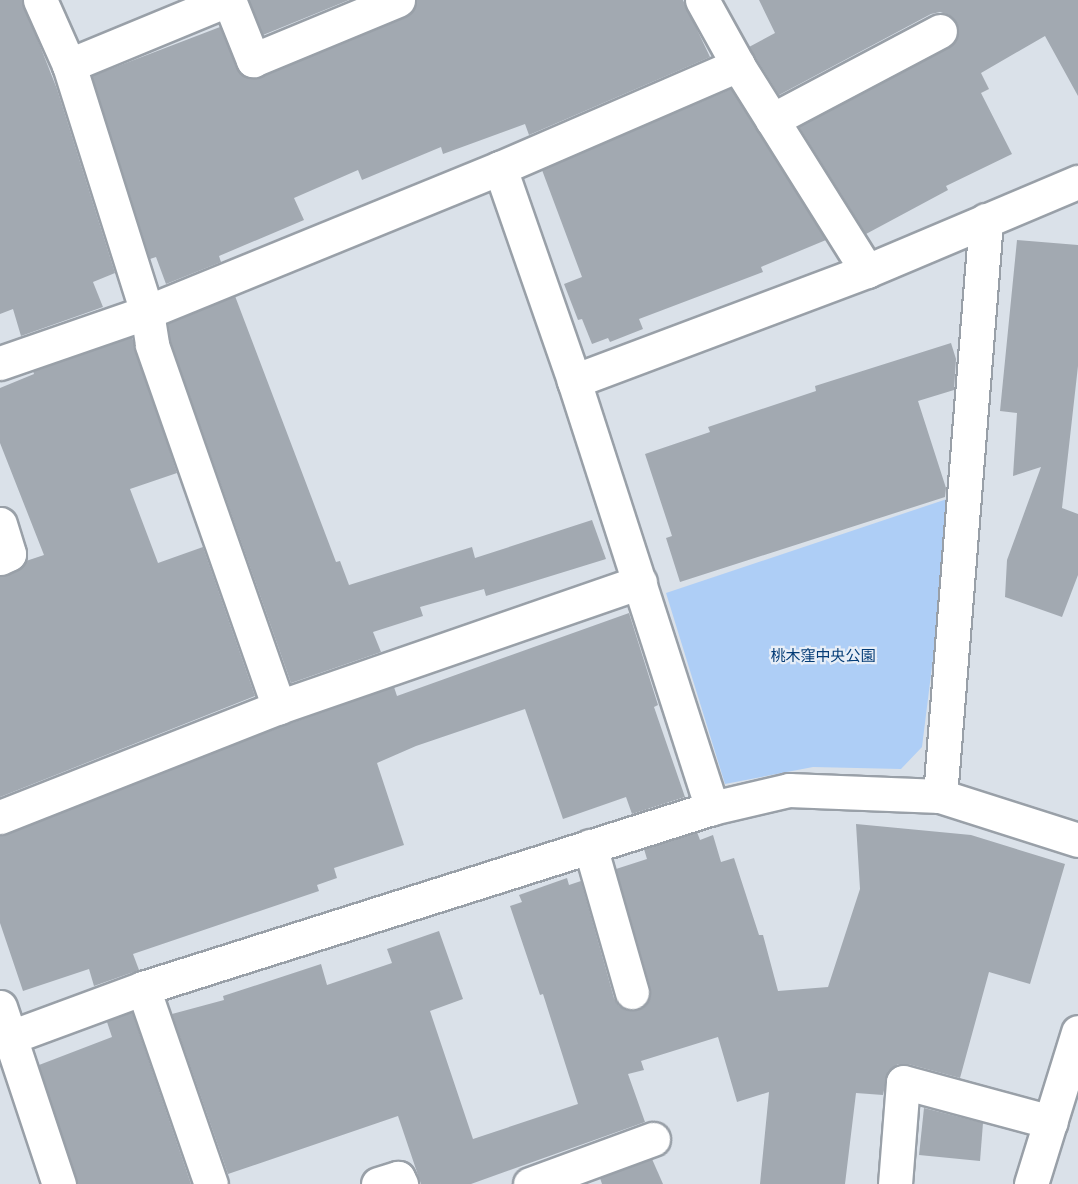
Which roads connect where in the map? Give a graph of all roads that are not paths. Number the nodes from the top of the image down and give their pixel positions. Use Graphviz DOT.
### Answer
graph roads {
  1 [pos="40,0"];
  2 [pos="228,0"];
  3 [pos="398,0"];
  4 [pos="702,0"];
  5 [pos="940,31"];
  6 [pos="69,64"];
  7 [pos="738,65"];
  8 [pos="772,120"];
  9 [pos="500,168"];
  10 [pos="1078,182"];
  11 [pos="986,220"];
  12 [pos="867,272"];
  13 [pos="147,312"];
  14 [pos="0,363"];
  15 [pos="574,381"];
  16 [pos="0,524"];
  17 [pos="0,558"];
  18 [pos="640,582"];
  19 [pos="279,707"];
  20 [pos="940,796"];
  21 [pos="712,808"];
  22 [pos="0,817"];
  23 [pos="1078,840"];
  24 [pos="590,846"];
  25 [pos="143,988"];
  26 [pos="632,992"];
  27 [pos="3,1029"];
  28 [pos="1078,1032"];
  29 [pos="1051,1122"];
  30 [pos="653,1139"];
  31 [pos="59,1184"];
  32 [pos="211,1184"];
  33 [pos="378,1184"];
  34 [pos="401,1184"];
  35 [pos="530,1184"];
  36 [pos="895,1184"];
  37 [pos="1031,1184"];
  1 -- 6 [label="street"];
  2 -- 3 [label="street"];
  2 -- 6 [label="street"];
  4 -- 7 [label="street"];
  5 -- 8 [label="street"];
  6 -- 13 [label="street"];
  7 -- 8 [label="street"];
  7 -- 9 [label="street"];
  8 -- 12 [label="street"];
  9 -- 13 [label="street"];
  9 -- 15 [label="street"];
  10 -- 11 [label="street"];
  11 -- 12 [label="street"];
  11 -- 20 [label="street"];
  12 -- 15 [label="street"];
  13 -- 14 [label="street"];
  13 -- 19 [label="street"];
  15 -- 18 [label="street"];
  16 -- 17 [label="street"];
  18 -- 19 [label="street"];
  18 -- 21 [label="street"];
  19 -- 22 [label="street"];
  20 -- 21 [label="street"];
  20 -- 23 [label="street"];
  21 -- 24 [label="street"];
  24 -- 25 [label="street"];
  24 -- 26 [label="street"];
  25 -- 27 [label="street"];
  25 -- 32 [label="street"];
  27 -- 31 [label="street"];
  28 -- 29 [label="street"];
  29 -- 36 [label="street"];
  29 -- 37 [label="street"];
  30 -- 35 [label="street"];
  33 -- 34 [label="street"];
}
